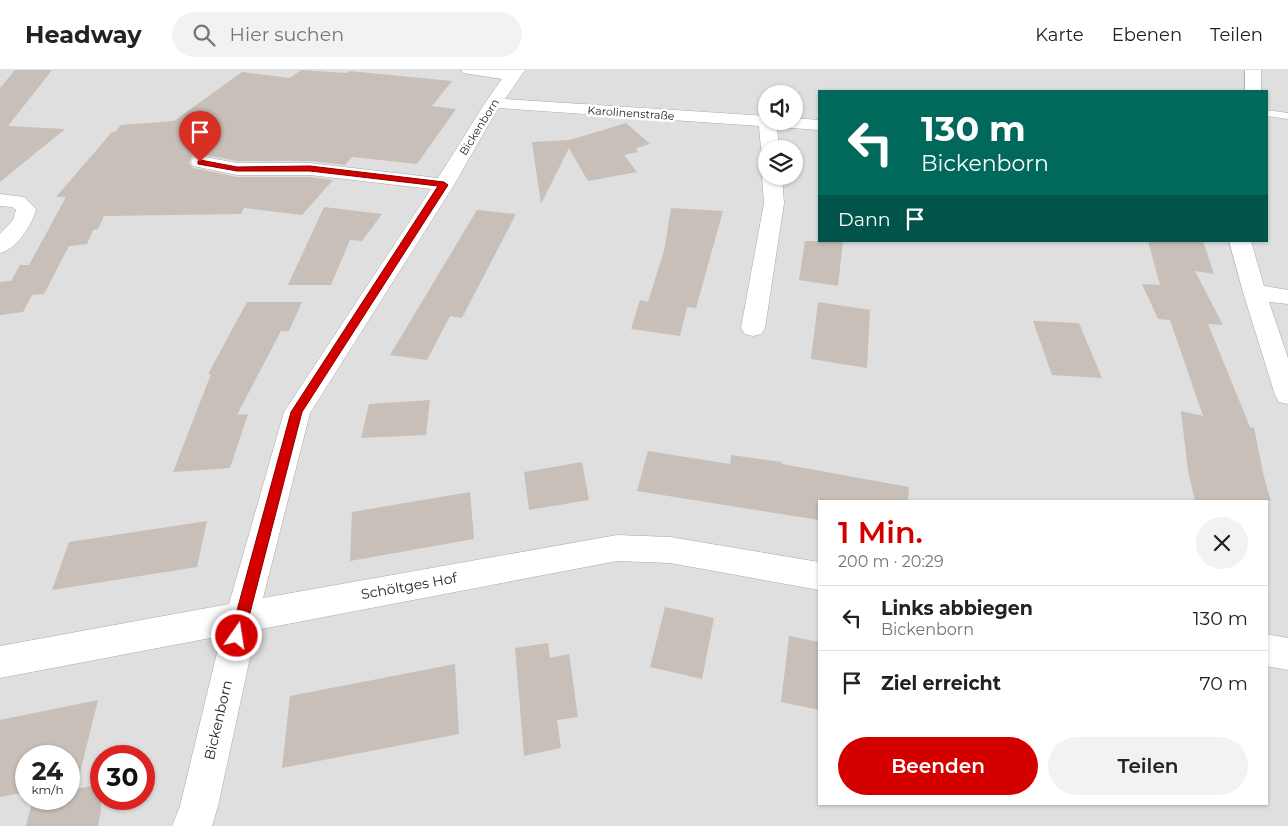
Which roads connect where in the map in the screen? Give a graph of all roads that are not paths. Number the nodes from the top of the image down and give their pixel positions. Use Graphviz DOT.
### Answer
graph roads {
  1 [pos="469,70"];
  2 [pos="1253,70"];
  3 [pos="516,73"];
  4 [pos="1253,90"];
  5 [pos="493,103"];
  6 [pos="1268,113"];
  7 [pos="1288,116"];
  8 [pos="758,121"];
  9 [pos="803,124"];
  10 [pos="818,125"];
  11 [pos="200,162"];
  12 [pos="444,185"];
  13 [pos="773,185"];
  14 [pos="0,200"];
  15 [pos="1240,242"];
  16 [pos="0,247"];
  17 [pos="1254,292"];
  18 [pos="1288,297"];
  19 [pos="753,328"];
  20 [pos="1288,395"];
  21 [pos="818,576"];
  22 [pos="242,617"];
  23 [pos="1268,650"];
  24 [pos="1288,654"];
  25 [pos="0,662"];
  26 [pos="192,826"];
  1 -- 3 [label="street"];
  2 -- 4 [label="street"];
  3 -- 5 [label="street, Bickenborn"];
  5 -- 8 [label="street, Karolinenstraße"];
  5 -- 12 [label="street, Bickenborn"];
  6 -- 7 [label="lane"];
  9 -- 10 [label="street, Karolinenstraße"];
  11 -- 12 [label="street"];
  12 -- 22 [label="street, Bickenborn"];
  13 -- 19 [label="street"];
  14 -- 16 [label="street"];
  15 -- 17 [label="street"];
  17 -- 18 [label="street"];
  17 -- 20 [label="street"];
  21 -- 22 [label="street, Schöltges Hof"];
  22 -- 25 [label="street, Schöltges Hof"];
  22 -- 26 [label="street, Bickenborn"];
  23 -- 24 [label="street"];
}
